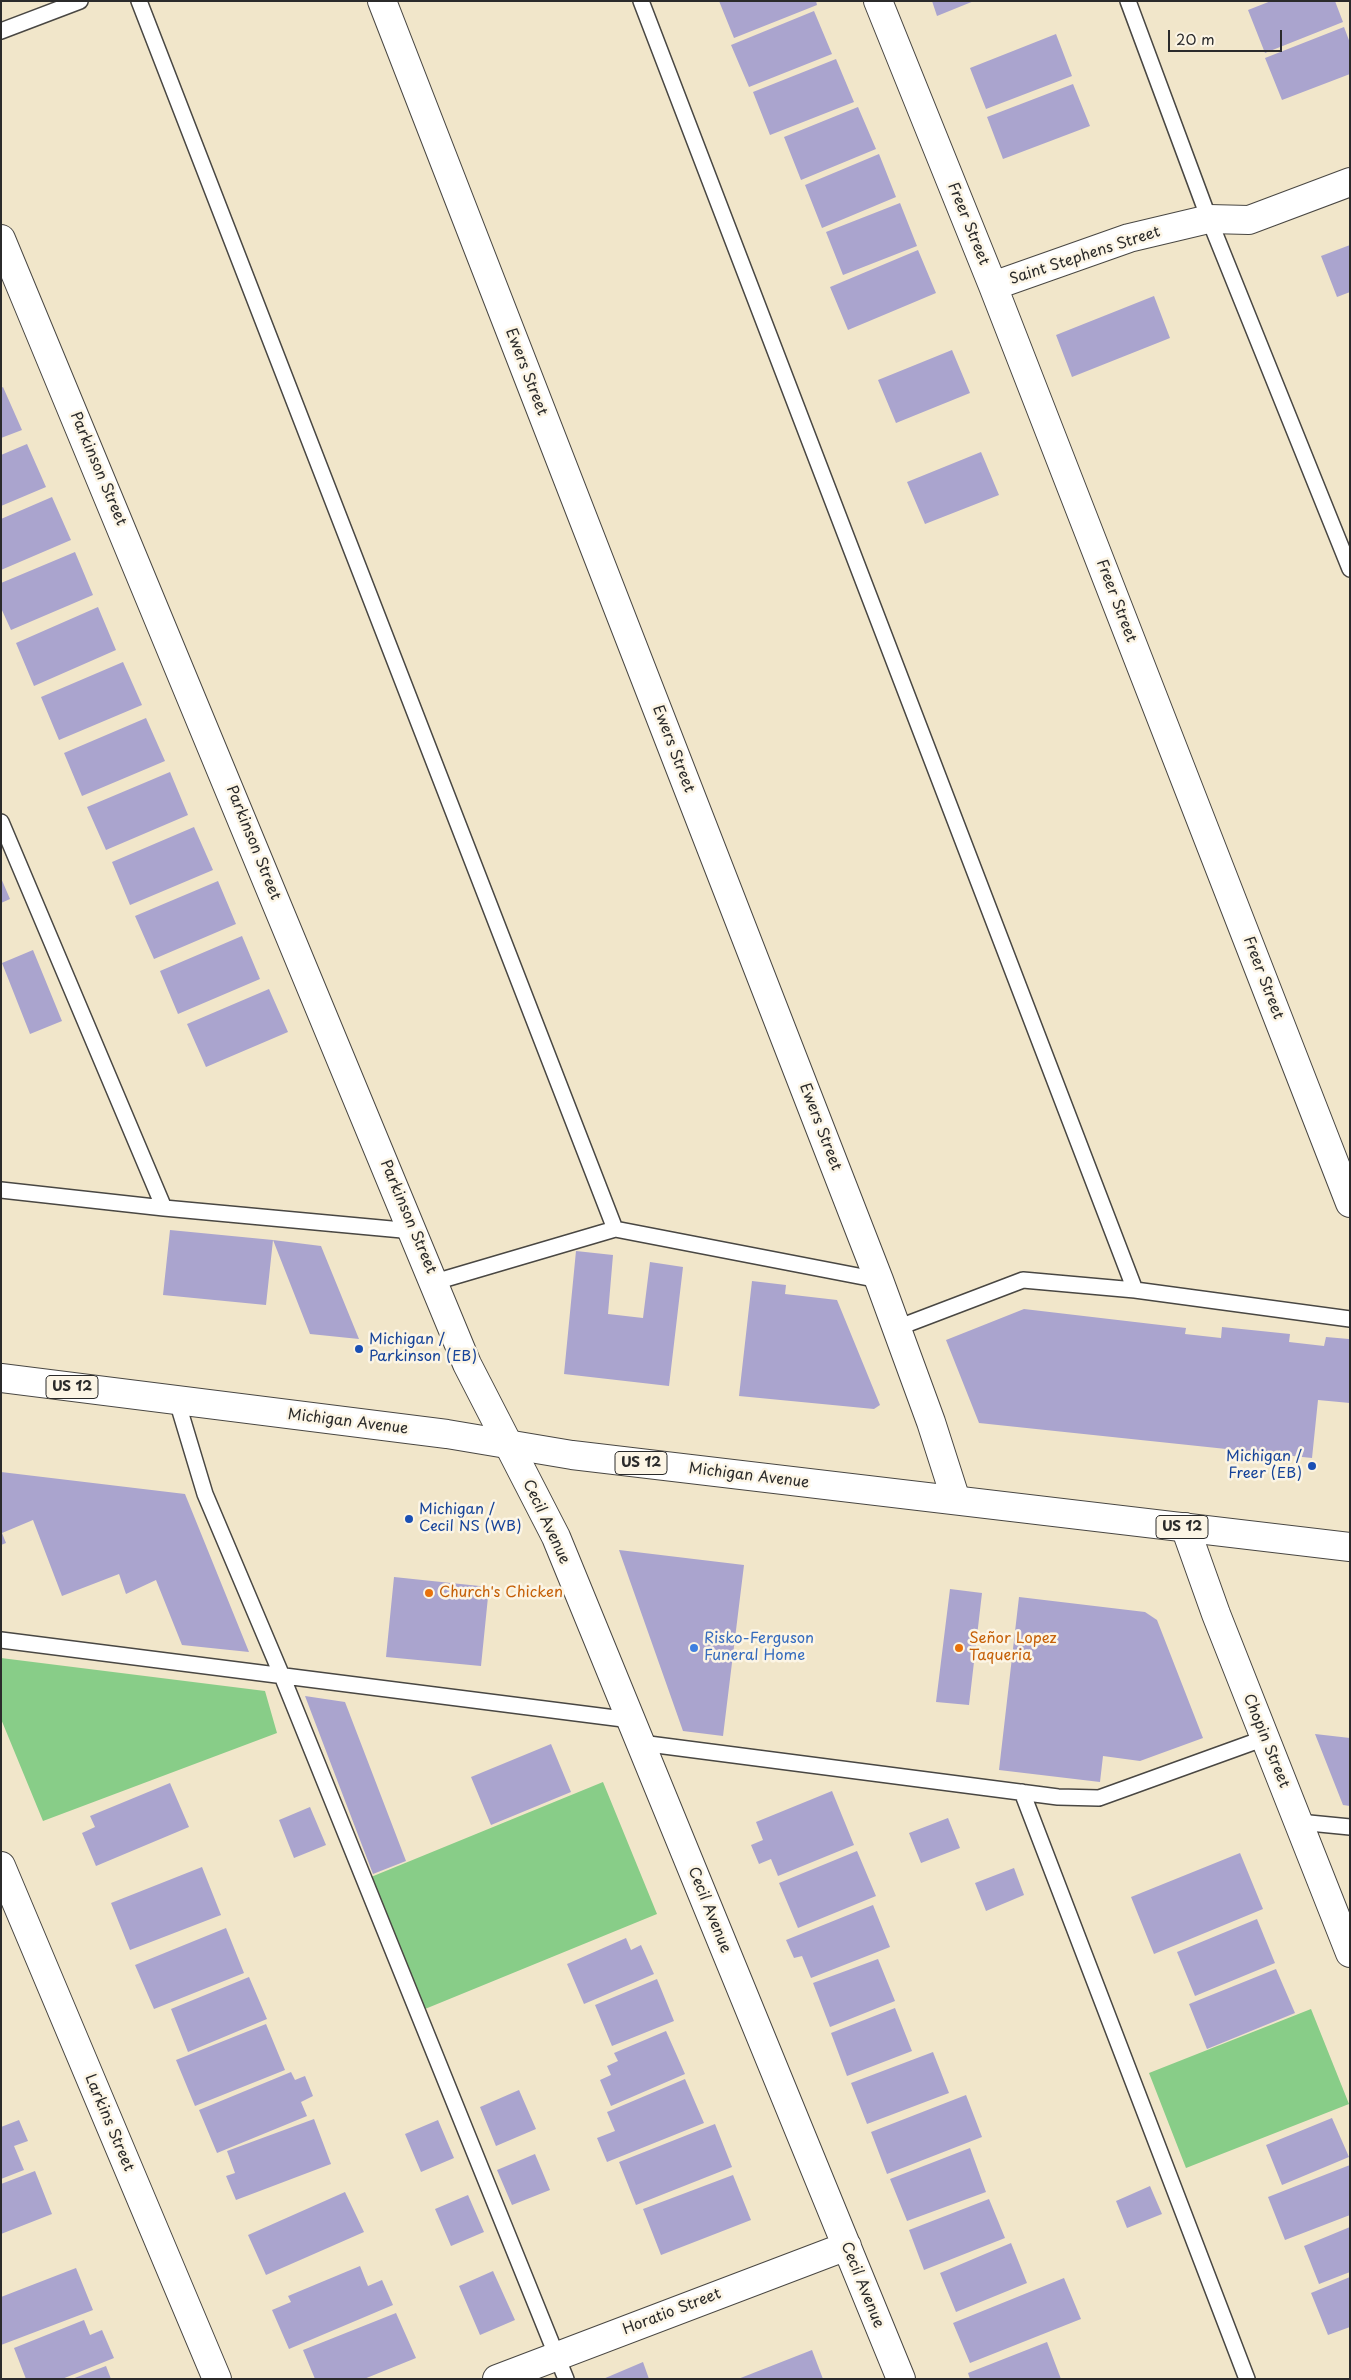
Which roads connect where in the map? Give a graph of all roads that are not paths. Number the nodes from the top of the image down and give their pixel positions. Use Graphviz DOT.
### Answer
graph roads {
  1 [pos="80,1"];
  2 [pos="139,1"];
  3 [pos="382,1"];
  4 [pos="641,1"];
  5 [pos="878,1"];
  6 [pos="1128,1"];
  7 [pos="1,31"];
  8 [pos="1350,182"];
  9 [pos="1209,219"];
  10 [pos="1,239"];
  11 [pos="993,286"];
  12 [pos="1350,569"];
  13 [pos="1,822"];
  14 [pos="1,1190"];
  15 [pos="1350,1203"];
  16 [pos="164,1208"];
  17 [pos="615,1230"];
  18 [pos="413,1231"];
  19 [pos="879,1280"];
  20 [pos="435,1282"];
  21 [pos="1135,1290"];
  22 [pos="1350,1319"];
  23 [pos="896,1328"];
  24 [pos="1,1378"];
  25 [pos="177,1400"];
  26 [pos="508,1444"];
  27 [pos="956,1500"];
  28 [pos="1186,1527"];
  29 [pos="1350,1547"];
  30 [pos="1,1640"];
  31 [pos="282,1676"];
  32 [pos="636,1731"];
  33 [pos="1265,1738"];
  34 [pos="1022,1792"];
  35 [pos="1298,1822"];
  36 [pos="1350,1827"];
  37 [pos="1,1866"];
  38 [pos="1350,1953"];
  39 [pos="847,2246"];
  40 [pos="561,2367"];
  41 [pos="216,2379"];
  42 [pos="497,2379"];
  43 [pos="901,2379"];
  44 [pos="1247,2379"];
  1 -- 7 [label="lane"];
  2 -- 17 [label="lane"];
  3 -- 19 [label="street, Ewers Street"];
  4 -- 21 [label="lane"];
  5 -- 11 [label="street, Freer Street"];
  6 -- 9 [label="lane"];
  8 -- 9 [label="street, Saint Stephens Street"];
  9 -- 11 [label="street, Saint Stephens Street"];
  9 -- 12 [label="lane"];
  10 -- 18 [label="street, Parkinson Street"];
  11 -- 15 [label="street, Freer Street"];
  13 -- 16 [label="lane"];
  14 -- 16 [label="lane"];
  16 -- 18 [label="lane"];
  17 -- 19 [label="lane"];
  17 -- 20 [label="lane"];
  18 -- 20 [label="street, Parkinson Street"];
  19 -- 23 [label="street, Ewers Street"];
  20 -- 26 [label="street, Parkinson Street"];
  21 -- 22 [label="lane"];
  21 -- 23 [label="lane"];
  23 -- 27 [label="street, Ewers Street"];
  24 -- 25 [label="street, Michigan Avenue / US 12"];
  25 -- 26 [label="street, Michigan Avenue / US 12"];
  25 -- 31 [label="lane"];
  26 -- 27 [label="street, Michigan Avenue / US 12"];
  26 -- 32 [label="street, Cecil Avenue"];
  27 -- 28 [label="street, Michigan Avenue / US 12"];
  28 -- 29 [label="street, Michigan Avenue / US 12"];
  28 -- 33 [label="street, Chopin Street"];
  30 -- 31 [label="lane"];
  31 -- 32 [label="lane"];
  31 -- 40 [label="lane"];
  32 -- 34 [label="lane"];
  32 -- 39 [label="street, Cecil Avenue"];
  33 -- 34 [label="lane"];
  33 -- 35 [label="street, Chopin Street"];
  34 -- 44 [label="lane"];
  35 -- 36 [label="lane"];
  35 -- 38 [label="street, Chopin Street"];
  37 -- 41 [label="street, Larkins Street"];
  39 -- 40 [label="street, Horatio Street"];
  39 -- 43 [label="street, Cecil Avenue"];
  40 -- 42 [label="street, Horatio Street"];
}
